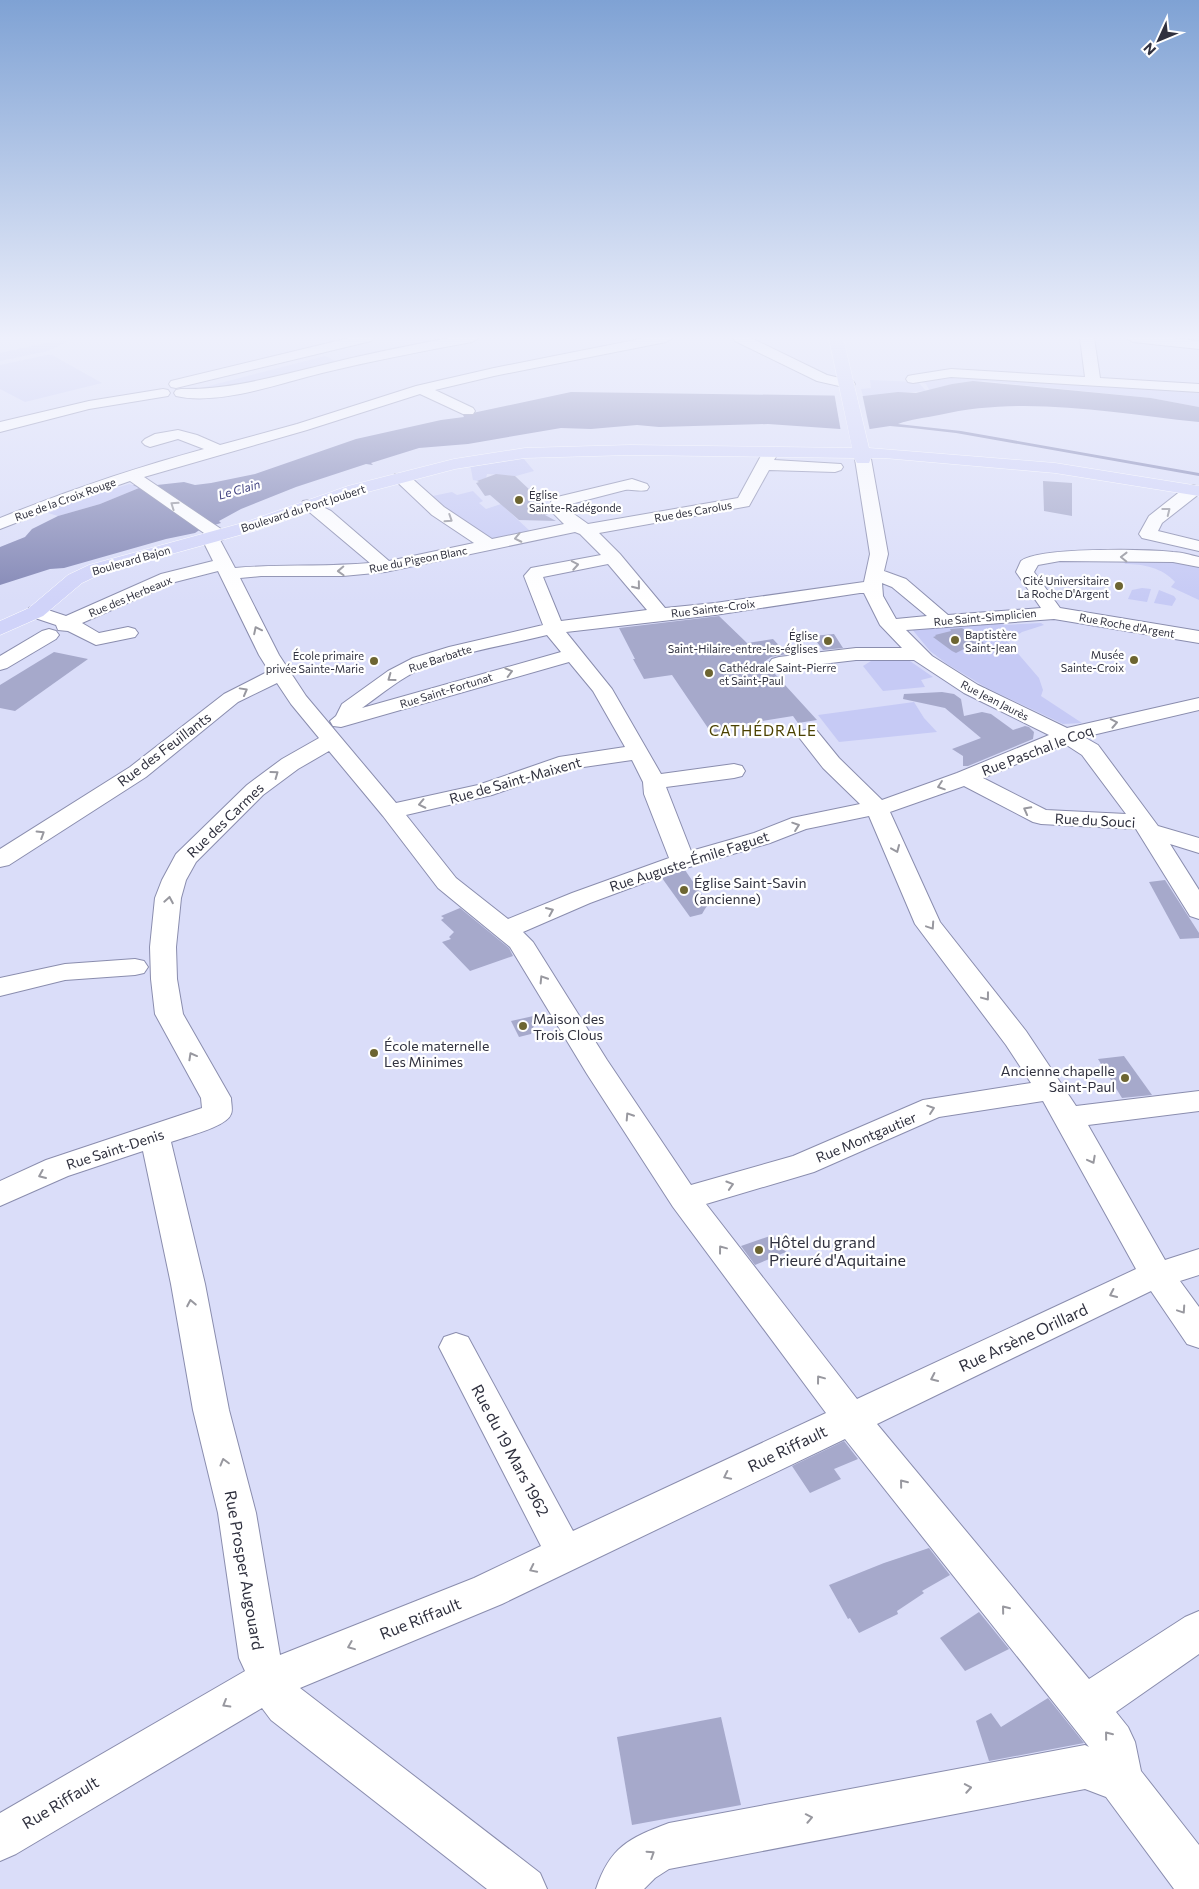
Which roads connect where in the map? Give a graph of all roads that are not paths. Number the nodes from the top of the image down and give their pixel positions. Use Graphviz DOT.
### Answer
graph roads {
  1 [pos="301,426"];
  2 [pos="856,426"];
  3 [pos="150,442"];
  4 [pos="861,449"];
  5 [pos="218,450"];
  6 [pos="771,457"];
  7 [pos="835,467"];
  8 [pos="135,478"];
  9 [pos="406,482"];
  10 [pos="641,487"];
  11 [pos="1196,491"];
  12 [pos="309,504"];
  13 [pos="0,524"];
  14 [pos="581,528"];
  15 [pos="212,534"];
  16 [pos="490,545"];
  17 [pos="1199,546"];
  18 [pos="1173,557"];
  19 [pos="614,558"];
  20 [pos="1199,562"];
  21 [pos="385,567"];
  22 [pos="225,569"];
  23 [pos="874,581"];
  24 [pos="36,612"];
  25 [pos="1054,613"];
  26 [pos="660,614"];
  27 [pos="944,620"];
  28 [pos="890,625"];
  29 [pos="60,628"];
  30 [pos="553,628"];
  31 [pos="0,629"];
  32 [pos="128,633"];
  33 [pos="1199,637"];
  34 [pos="573,654"];
  35 [pos="919,654"];
  36 [pos="779,663"];
  37 [pos="0,664"];
  38 [pos="280,674"];
  39 [pos="1199,704"];
  40 [pos="332,729"];
  41 [pos="810,736"];
  42 [pos="1067,736"];
  43 [pos="639,752"];
  44 [pos="734,771"];
  45 [pos="966,778"];
  46 [pos="654,782"];
  47 [pos="877,808"];
  48 [pos="391,811"];
  49 [pos="1148,827"];
  50 [pos="1199,846"];
  51 [pos="0,860"];
  52 [pos="683,861"];
  53 [pos="1199,911"];
  54 [pos="506,930"];
  55 [pos="135,967"];
  56 [pos="0,987"];
  57 [pos="1051,1090"];
  58 [pos="216,1098"];
  59 [pos="1199,1101"];
  60 [pos="1068,1117"];
  61 [pos="154,1136"];
  62 [pos="0,1194"];
  63 [pos="684,1200"];
  64 [pos="1199,1262"];
  65 [pos="1161,1280"];
  66 [pos="1199,1334"];
  67 [pos="456,1347"];
  68 [pos="850,1418"];
  69 [pos="565,1554"];
  70 [pos="1199,1631"];
  71 [pos="269,1680"];
  72 [pos="1086,1708"];
  73 [pos="1121,1781"];
  74 [pos="0,1838"];
  75 [pos="1188,1869"];
  76 [pos="524,1889"];
  77 [pos="619,1889"];
  1 -- 5 [label="street, Rue de la Croix Rouge"];
  2 -- 4 [label="main road"];
  3 -- 5 [label="street"];
  4 -- 6 [label="main road, Boulevard du Pont Joubert"];
  4 -- 11 [label="main road, Boulevard du Pont Joubert"];
  4 -- 23 [label="street, Rue Jean Jaurès"];
  5 -- 8 [label="street, Rue de la Croix Rouge"];
  6 -- 7 [label="street, Boulevard du Pont Joubert"];
  6 -- 9 [label="main road, Boulevard du Pont Joubert"];
  6 -- 14 [label="street, Rue des Carolus"];
  8 -- 13 [label="street, Rue de la Croix Rouge"];
  15 -- 8 [label="street, one-way"];
  9 -- 12 [label="main road, Boulevard du Pont Joubert"];
  9 -- 16 [label="street, one-way"];
  10 -- 14 [label="street"];
  17 -- 11 [label="street, one-way"];
  12 -- 15 [label="main road, Boulevard du Pont Joubert"];
  12 -- 21 [label="street"];
  14 -- 16 [label="street, Rue du Pigeon Blanc, one-way"];
  14 -- 19 [label="street"];
  15 -- 22 [label="street"];
  15 -- 24 [label="main road, Boulevard Bajon"];
  16 -- 21 [label="street, Rue du Pigeon Blanc"];
  17 -- 18 [label="street, Rue Saint-Simplicien"];
  18 -- 20 [label="street"];
  18 -- 25 [label="street, Rue Saint-Simplicien, one-way"];
  19 -- 26 [label="street, one-way"];
  30 -- 19 [label="street, one-way"];
  21 -- 22 [label="street, Rue du Pigeon Blanc, one-way"];
  22 -- 29 [label="street, Rue des Herbeaux"];
  38 -- 22 [label="street, one-way"];
  23 -- 26 [label="street, Rue Sainte-Croix"];
  23 -- 27 [label="street"];
  23 -- 28 [label="street, Rue Jean Jaurès"];
  24 -- 29 [label="street, Rue des Herbeaux"];
  24 -- 31 [label="main road, Boulevard Bajon"];
  25 -- 27 [label="street, Rue Saint-Simplicien"];
  25 -- 33 [label="street, Rue Roche d'Argent"];
  26 -- 30 [label="street, Rue Sainte-Croix"];
  27 -- 28 [label="street, Rue Saint-Simplicien"];
  28 -- 35 [label="street, Rue Jean Jaurès"];
  29 -- 32 [label="street, Rue des Herbeaux"];
  29 -- 37 [label="street"];
  30 -- 34 [label="street"];
  30 -- 40 [label="street, Rue Barbatte, one-way"];
  40 -- 34 [label="street, Rue Saint-Fortunat, one-way"];
  34 -- 43 [label="street"];
  35 -- 36 [label="street"];
  35 -- 42 [label="street, Rue Jean Jaurès"];
  38 -- 40 [label="street"];
  51 -- 38 [label="street, Rue des Feuillants, one-way"];
  42 -- 39 [label="street, Rue Paschal le Coq, one-way"];
  40 -- 48 [label="street"];
  58 -- 40 [label="street, Rue des Carmes, one-way"];
  41 -- 47 [label="street"];
  42 -- 45 [label="street, Rue Paschal le Coq"];
  42 -- 49 [label="street, Rue Jean Jaurès"];
  43 -- 46 [label="street"];
  43 -- 48 [label="street, Rue de Saint-Maixent, one-way"];
  44 -- 46 [label="street"];
  45 -- 47 [label="street, Rue Paschal le Coq, one-way"];
  49 -- 45 [label="street, Rue du Souci, one-way"];
  46 -- 52 [label="street"];
  52 -- 47 [label="street, Rue Auguste-Émile Faguet, one-way"];
  47 -- 57 [label="street, one-way"];
  48 -- 54 [label="street"];
  49 -- 50 [label="street, Rue du Souci"];
  49 -- 53 [label="street, Rue Jean Jaurès"];
  54 -- 52 [label="street, Rue Auguste-Émile Faguet, one-way"];
  63 -- 54 [label="street, one-way"];
  55 -- 56 [label="street"];
  57 -- 60 [label="street"];
  63 -- 57 [label="street, Rue Montgautier, one-way"];
  58 -- 61 [label="street, Rue Saint-Denis"];
  59 -- 60 [label="street"];
  60 -- 65 [label="street, one-way"];
  61 -- 62 [label="street, Rue Saint-Denis, one-way"];
  71 -- 61 [label="street, Rue Prosper Augouard, one-way"];
  68 -- 63 [label="street, one-way"];
  64 -- 65 [label="street, Rue Arsène Orillard"];
  65 -- 66 [label="street, one-way"];
  65 -- 68 [label="street, Rue Arsène Orillard, one-way"];
  67 -- 69 [label="street, Rue du 19 Mars 1962"];
  68 -- 69 [label="street, Rue Riffault, one-way"];
  72 -- 68 [label="street, one-way"];
  69 -- 71 [label="street, Rue Riffault, one-way"];
  70 -- 72 [label="street"];
  71 -- 74 [label="street, Rue Riffault, one-way"];
  71 -- 76 [label="street, Rue Prosper Augouard"];
  73 -- 72 [label="street, one-way"];
  73 -- 75 [label="street"];
  77 -- 73 [label="street, one-way"];
}
